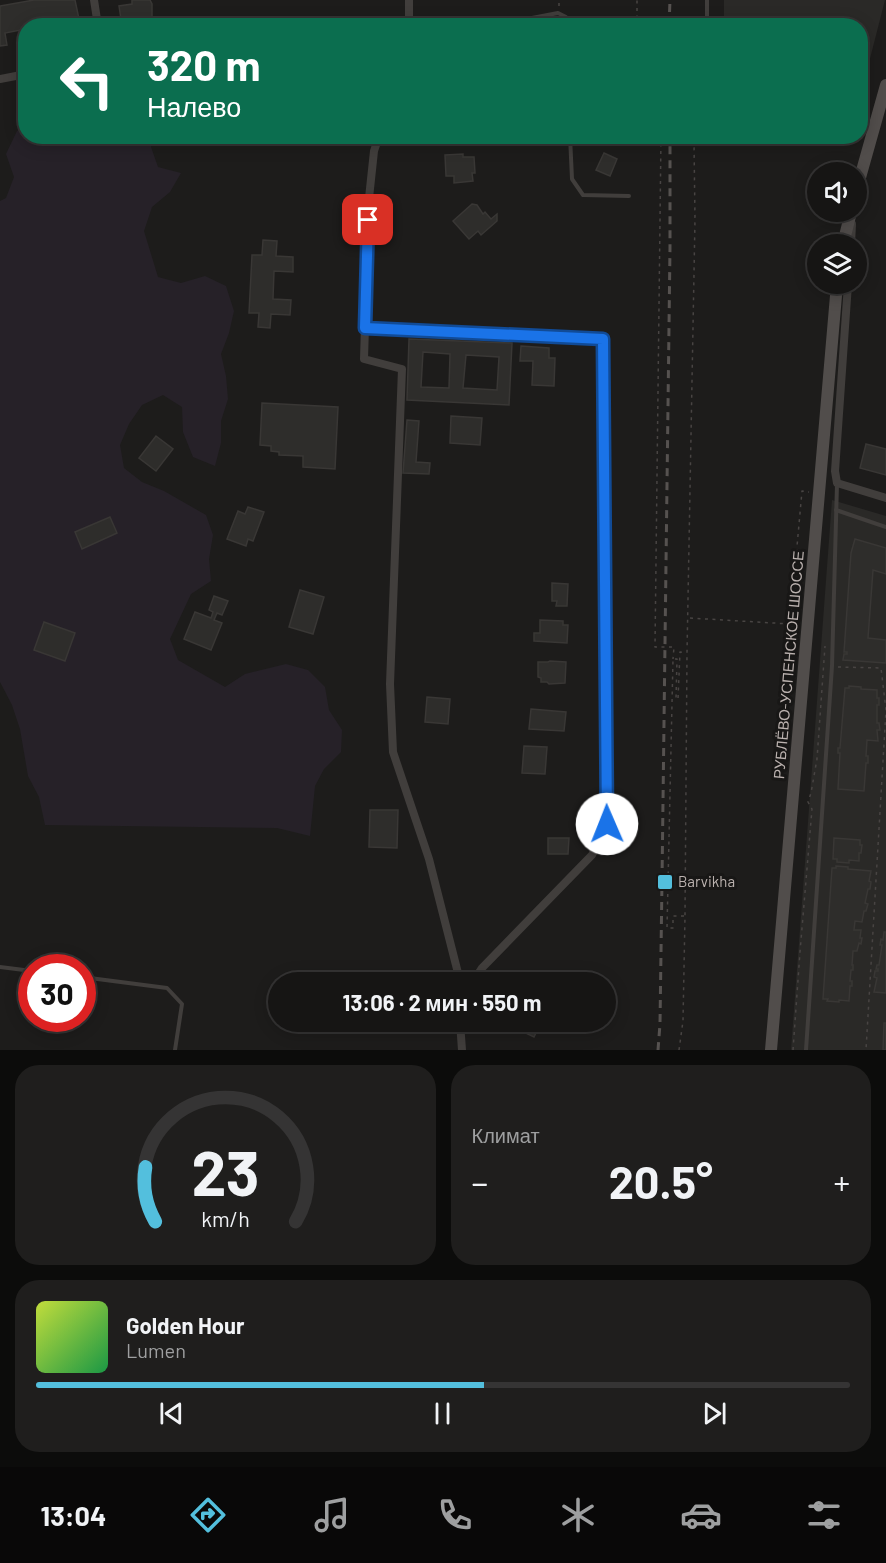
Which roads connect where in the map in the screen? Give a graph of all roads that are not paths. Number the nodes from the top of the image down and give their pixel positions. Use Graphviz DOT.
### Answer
graph roads {
  1 [pos="93,0"];
  2 [pos="409,0"];
  3 [pos="707,0"];
  4 [pos="96,18"];
  5 [pos="409,18"];
  6 [pos="532,18"];
  7 [pos="566,18"];
  8 [pos="706,18"];
  9 [pos="18,76"];
  10 [pos="0,79"];
  11 [pos="886,85"];
  12 [pos="376,144"];
  13 [pos="570,144"];
  14 [pos="864,162"];
  15 [pos="629,196"];
  16 [pos="836,294"];
  17 [pos="847,294"];
  18 [pos="365,328"];
  19 [pos="837,483"];
  20 [pos="886,498"];
  21 [pos="836,510"];
  22 [pos="886,527"];
  23 [pos="0,967"];
  24 [pos="18,969"];
  25 [pos="458,972"];
  26 [pos="479,972"];
  27 [pos="96,979"];
  28 [pos="460,1032"];
  29 [pos="175,1050"];
  30 [pos="462,1050"];
  31 [pos="771,1050"];
  32 [pos="806,1050"];
  1 -- 4 [label="street"];
  2 -- 5 [label="street"];
  3 -- 8 [label="lane"];
  6 -- 7 [label="lane"];
  9 -- 10 [label="street"];
  11 -- 14 [label="main road"];
  12 -- 18 [label="street"];
  13 -- 15 [label="lane"];
  16 -- 31 [label="main road, РУБЛЁВО-УСПЕНСКОЕ ШОССЕ"];
  17 -- 19 [label="street"];
  18 -- 25 [label="street"];
  18 -- 26 [label="street"];
  19 -- 20 [label="street"];
  19 -- 21 [label="lane"];
  21 -- 22 [label="lane"];
  21 -- 32 [label="lane"];
  23 -- 24 [label="lane"];
  27 -- 29 [label="lane"];
  28 -- 30 [label="street"];
}
